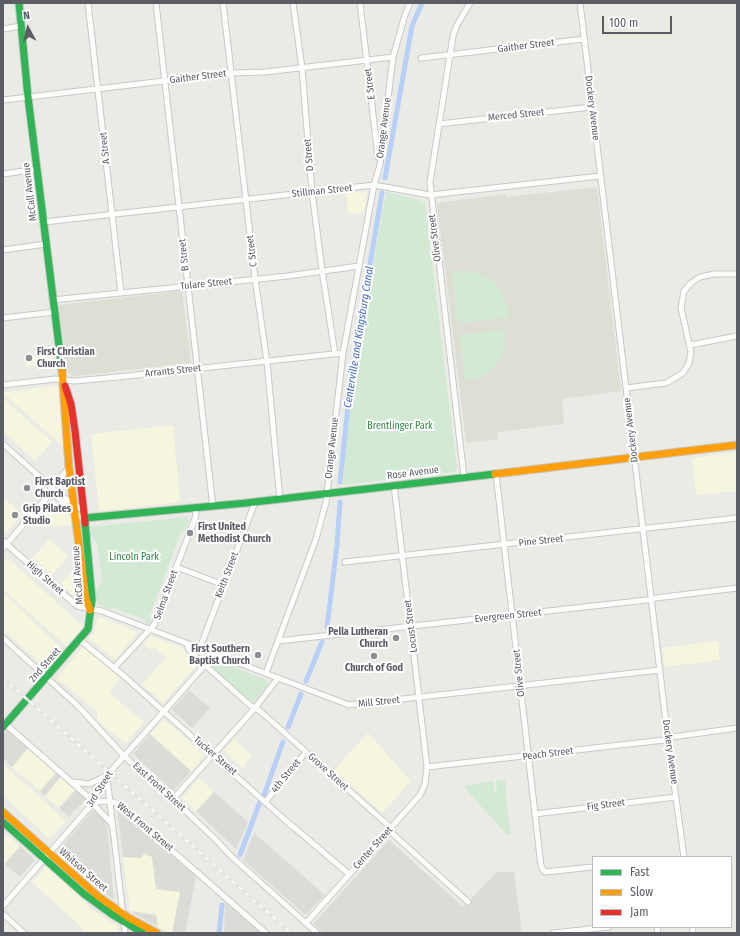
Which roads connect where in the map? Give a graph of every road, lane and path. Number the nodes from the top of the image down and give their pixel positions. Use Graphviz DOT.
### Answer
graph roads {
  1 [pos="19,3"];
  2 [pos="88,3"];
  3 [pos="156,3"];
  4 [pos="223,3"];
  5 [pos="293,3"];
  6 [pos="360,3"];
  7 [pos="410,3"];
  8 [pos="470,3"];
  9 [pos="580,3"];
  10 [pos="21,26"];
  11 [pos="3,28"];
  12 [pos="584,39"];
  13 [pos="450,55"];
  14 [pos="393,57"];
  15 [pos="421,58"];
  16 [pos="367,60"];
  17 [pos="302,68"];
  18 [pos="232,73"];
  19 [pos="165,81"];
  20 [pos="99,88"];
  21 [pos="28,97"];
  22 [pos="3,100"];
  23 [pos="592,107"];
  24 [pos="439,124"];
  25 [pos="380,166"];
  26 [pos="38,169"];
  27 [pos="3,174"];
  28 [pos="600,176"];
  29 [pos="374,185"];
  30 [pos="312,192"];
  31 [pos="430,194"];
  32 [pos="246,200"];
  33 [pos="179,207"];
  34 [pos="112,214"];
  35 [pos="44,222"];
  36 [pos="46,244"];
  37 [pos="3,250"];
  38 [pos="359,266"];
  39 [pos="322,270"];
  40 [pos="737,274"];
  41 [pos="255,278"];
  42 [pos="188,286"];
  43 [pos="121,293"];
  44 [pos="52,300"];
  45 [pos="54,312"];
  46 [pos="3,318"];
  47 [pos="737,336"];
  48 [pos="690,345"];
  49 [pos="342,353"];
  50 [pos="335,354"];
  51 [pos="267,362"];
  52 [pos="197,368"];
  53 [pos="63,379"];
  54 [pos="3,385"];
  55 [pos="626,388"];
  56 [pos="3,444"];
  57 [pos="737,445"];
  58 [pos="634,458"];
  59 [pos="69,468"];
  60 [pos="496,474"];
  61 [pos="464,477"];
  62 [pos="394,486"];
  63 [pos="51,488"];
  64 [pos="327,494"];
  65 [pos="280,500"];
  66 [pos="255,502"];
  67 [pos="75,506"];
  68 [pos="213,507"];
  69 [pos="195,509"];
  70 [pos="76,514"];
  71 [pos="86,515"];
  72 [pos="737,518"];
  73 [pos="643,529"];
  74 [pos="4,544"];
  75 [pos="504,545"];
  76 [pos="403,556"];
  77 [pos="345,562"];
  78 [pos="176,567"];
  79 [pos="224,585"];
  80 [pos="737,588"];
  81 [pos="651,599"];
  82 [pos="90,610"];
  83 [pos="513,615"];
  84 [pos="411,626"];
  85 [pos="150,629"];
  86 [pos="3,638"];
  87 [pos="80,640"];
  88 [pos="278,641"];
  89 [pos="187,644"];
  90 [pos="200,648"];
  91 [pos="210,652"];
  92 [pos="205,665"];
  93 [pos="114,668"];
  94 [pos="660,670"];
  95 [pos="266,674"];
  96 [pos="47,678"];
  97 [pos="278,678"];
  98 [pos="520,686"];
  99 [pos="419,698"];
  100 [pos="255,708"];
  101 [pos="163,711"];
  102 [pos="4,724"];
  103 [pos="737,728"];
  104 [pos="668,739"];
  105 [pos="306,752"];
  106 [pos="213,754"];
  107 [pos="124,756"];
  108 [pos="528,756"];
  109 [pos="427,767"];
  110 [pos="107,775"];
  111 [pos="71,781"];
  112 [pos="676,797"];
  113 [pos="173,799"];
  114 [pos="109,801"];
  115 [pos="266,801"];
  116 [pos="94,802"];
  117 [pos="3,812"];
  118 [pos="535,814"];
  119 [pos="3,822"];
  120 [pos="112,824"];
  121 [pos="390,828"];
  122 [pos="47,856"];
  123 [pos="682,856"];
  124 [pos="592,867"];
  125 [pos="349,874"];
  126 [pos="468,902"];
  127 [pos="3,906"];
  128 [pos="3,914"];
  129 [pos="122,914"];
  130 [pos="123,922"];
  131 [pos="306,923"];
  132 [pos="600,928"];
  133 [pos="24,933"];
  134 [pos="124,933"];
  135 [pos="143,933"];
  136 [pos="156,933"];
  137 [pos="266,933"];
  138 [pos="317,933"];
  139 [pos="553,933"];
  1 -- 10 [label="main road, McCall Avenue"];
  2 -- 20 [label="street, A Street"];
  3 -- 19 [label="street, B Street"];
  4 -- 18 [label="street, C Street"];
  5 -- 17 [label="street, D Street"];
  6 -- 16 [label="street, E Street"];
  7 -- 14 [label="street, Orange Avenue"];
  8 -- 13 [label="street, Olive Street"];
  9 -- 12 [label="street, Dockery Avenue"];
  10 -- 11 [label="street"];
  10 -- 21 [label="main road, McCall Avenue"];
  12 -- 13 [label="street, Gaither Street"];
  12 -- 23 [label="street, Dockery Avenue"];
  13 -- 15 [label="street, Gaither Street"];
  13 -- 24 [label="street, Olive Street"];
  14 -- 16 [label="street, Gaither Street"];
  14 -- 25 [label="street, Orange Avenue"];
  16 -- 17 [label="street, Gaither Street"];
  16 -- 25 [label="street, E Street"];
  17 -- 18 [label="street, Gaither Street"];
  17 -- 30 [label="street, D Street"];
  18 -- 19 [label="street, Gaither Street"];
  18 -- 32 [label="street, C Street"];
  19 -- 20 [label="street, Gaither Street"];
  19 -- 33 [label="street, B Street"];
  20 -- 21 [label="street, Gaither Street"];
  20 -- 34 [label="street, A Street"];
  21 -- 22 [label="street, Gaither Street"];
  21 -- 26 [label="main road, McCall Avenue"];
  23 -- 24 [label="street, Merced Street"];
  23 -- 28 [label="street, Dockery Avenue"];
  24 -- 31 [label="street, Olive Street"];
  25 -- 29 [label="street, Orange Avenue"];
  26 -- 27 [label="street"];
  26 -- 35 [label="main road, McCall Avenue"];
  28 -- 31 [label="street, Stillman Street"];
  28 -- 55 [label="street, Dockery Avenue"];
  29 -- 30 [label="street, Stillman Street"];
  29 -- 31 [label="street, Stillman Street"];
  29 -- 38 [label="street, Orange Avenue"];
  30 -- 32 [label="street, Stillman Street"];
  30 -- 39 [label="street, D Street"];
  31 -- 61 [label="street, Olive Street"];
  32 -- 33 [label="street, Stillman Street"];
  32 -- 41 [label="street, C Street"];
  33 -- 34 [label="street, Stillman Street"];
  33 -- 42 [label="street, B Street"];
  34 -- 35 [label="street, Stillman Street"];
  34 -- 43 [label="street, A Street"];
  35 -- 36 [label="main road, McCall Avenue"];
  36 -- 37 [label="street"];
  36 -- 44 [label="main road, McCall Avenue"];
  38 -- 39 [label="street, Tulare Street"];
  38 -- 49 [label="street, Orange Avenue"];
  39 -- 41 [label="street, Tulare Street"];
  39 -- 50 [label="street, D Street"];
  40 -- 48 [label="street"];
  41 -- 42 [label="street, Tulare Street"];
  41 -- 51 [label="street, C Street"];
  42 -- 43 [label="street, Tulare Street"];
  42 -- 52 [label="street, B Street"];
  43 -- 44 [label="street, Tulare Street"];
  44 -- 45 [label="main road, McCall Avenue"];
  45 -- 46 [label="street"];
  45 -- 53 [label="main road, McCall Avenue"];
  47 -- 48 [label="street"];
  48 -- 55 [label="street"];
  49 -- 50 [label="street, Arrants Street"];
  49 -- 64 [label="street, Orange Avenue"];
  50 -- 51 [label="street, Arrants Street"];
  51 -- 52 [label="street, Arrants Street"];
  51 -- 65 [label="street, C Street"];
  52 -- 53 [label="street, Arrants Street"];
  52 -- 68 [label="street, B Street"];
  53 -- 54 [label="street, Arrants Street"];
  53 -- 59 [label="main road, McCall Avenue"];
  53 -- 71 [label="main road, McCall Avenue"];
  55 -- 58 [label="street, Dockery Avenue"];
  56 -- 63 [label="street"];
  57 -- 58 [label="main road, Rose Avenue"];
  58 -- 60 [label="main road, Rose Avenue"];
  58 -- 73 [label="street, Dockery Avenue"];
  59 -- 63 [label="street"];
  59 -- 67 [label="main road, McCall Avenue"];
  60 -- 61 [label="main road, Rose Avenue"];
  60 -- 75 [label="street, Olive Street"];
  61 -- 62 [label="main road, Rose Avenue"];
  62 -- 64 [label="main road, Rose Avenue"];
  62 -- 76 [label="street, Locust Street"];
  63 -- 67 [label="street"];
  63 -- 70 [label="street"];
  63 -- 74 [label="street"];
  64 -- 65 [label="main road, Rose Avenue"];
  64 -- 88 [label="street, Orange Avenue"];
  65 -- 66 [label="main road, Rose Avenue"];
  66 -- 68 [label="main road, Rose Avenue"];
  66 -- 79 [label="street, Keith Street"];
  67 -- 70 [label="main road, McCall Avenue"];
  67 -- 71 [label="street"];
  68 -- 69 [label="main road, Rose Avenue"];
  69 -- 71 [label="main road, Rose Avenue"];
  69 -- 78 [label="street, Selma Street"];
  70 -- 71 [label="street"];
  70 -- 82 [label="main road, McCall Avenue"];
  71 -- 82 [label="main road, McCall Avenue"];
  72 -- 73 [label="street, Pine Street"];
  73 -- 75 [label="street, Pine Street"];
  73 -- 81 [label="street, Dockery Avenue"];
  74 -- 82 [label="street, High Street"];
  75 -- 76 [label="street, Pine Street"];
  75 -- 83 [label="street, Olive Street"];
  76 -- 77 [label="street, Pine Street"];
  76 -- 84 [label="street, Locust Street"];
  78 -- 79 [label="street"];
  78 -- 85 [label="street, Selma Street"];
  79 -- 90 [label="street, Keith Street"];
  80 -- 81 [label="street, Evergreen Street"];
  81 -- 83 [label="street, Evergreen Street"];
  81 -- 94 [label="street, Dockery Avenue"];
  82 -- 85 [label="street, Mill Street"];
  82 -- 87 [label="main road, 2nd Street"];
  83 -- 84 [label="street, Evergreen Street"];
  83 -- 98 [label="street, Olive Street"];
  84 -- 88 [label="street, Evergreen Street"];
  84 -- 99 [label="street, Locust Street"];
  85 -- 89 [label="street, Mill Street"];
  85 -- 93 [label="street, Selma Street"];
  86 -- 96 [label="street, East Front Street"];
  87 -- 93 [label="street, Tucker Street"];
  87 -- 96 [label="main road, 2nd Street"];
  88 -- 95 [label="street, Orange Avenue"];
  89 -- 90 [label="street, Mill Street"];
  89 -- 92 [label="street, Grove Street"];
  90 -- 91 [label="street, Mill Street"];
  91 -- 92 [label="street, 3rd Street"];
  91 -- 95 [label="street, Mill Street"];
  92 -- 100 [label="street, Grove Street"];
  92 -- 101 [label="street, 3rd Street"];
  93 -- 101 [label="street, Tucker Street"];
  94 -- 98 [label="street, Mill Street"];
  94 -- 104 [label="street, Dockery Avenue"];
  95 -- 97 [label="street, Mill Street"];
  96 -- 102 [label="main road, 2nd Street"];
  96 -- 107 [label="street, East Front Street"];
  97 -- 99 [label="street, Mill Street"];
  97 -- 100 [label="street"];
  98 -- 99 [label="street, Mill Street"];
  98 -- 108 [label="street, Olive Street"];
  99 -- 109 [label="street, Locust Street"];
  100 -- 105 [label="street, Grove Street"];
  100 -- 106 [label="street"];
  101 -- 106 [label="street, Tucker Street"];
  101 -- 107 [label="street, 3rd Street"];
  102 -- 111 [label="street"];
  103 -- 104 [label="street, Peach Street"];
  104 -- 108 [label="street, Peach Street"];
  104 -- 112 [label="street, Dockery Avenue"];
  105 -- 115 [label="street, 4th Street"];
  105 -- 121 [label="street, Grove Street"];
  106 -- 113 [label="street"];
  106 -- 115 [label="street, Tucker Street"];
  107 -- 110 [label="street, 3rd Street"];
  107 -- 113 [label="street, East Front Street"];
  108 -- 109 [label="street, Peach Street"];
  108 -- 118 [label="street, Olive Street"];
  109 -- 121 [label="street, Center Street"];
  110 -- 111 [label="street"];
  110 -- 114 [label="street"];
  110 -- 116 [label="street, 3rd Street"];
  111 -- 116 [label="street"];
  112 -- 118 [label="street, Fig Street"];
  112 -- 123 [label="street, Dockery Avenue"];
  113 -- 131 [label="street, East Front Street"];
  114 -- 116 [label="street, West Front Street"];
  114 -- 120 [label="street"];
  114 -- 137 [label="street, West Front Street"];
  115 -- 125 [label="street, Tucker Street"];
  116 -- 120 [label="street"];
  116 -- 122 [label="street, 3rd Street"];
  117 -- 122 [label="main road, Whitson Street"];
  118 -- 124 [label="street, Olive Street"];
  119 -- 122 [label="main road, Whitson Street"];
  120 -- 129 [label="street"];
  121 -- 125 [label="street, Center Street"];
  121 -- 126 [label="street, Grove Street"];
  122 -- 127 [label="street, 3rd Street"];
  122 -- 129 [label="main road, Whitson Street"];
  122 -- 130 [label="main road, Whitson Street"];
  125 -- 131 [label="street, Center Street"];
  128 -- 133 [label="street"];
  129 -- 130 [label="street"];
  129 -- 136 [label="main road, Whitson Street"];
  130 -- 134 [label="street"];
  130 -- 135 [label="main road, Whitson Street"];
  131 -- 138 [label="street, East Front Street"];
  132 -- 139 [label="street"];
}
